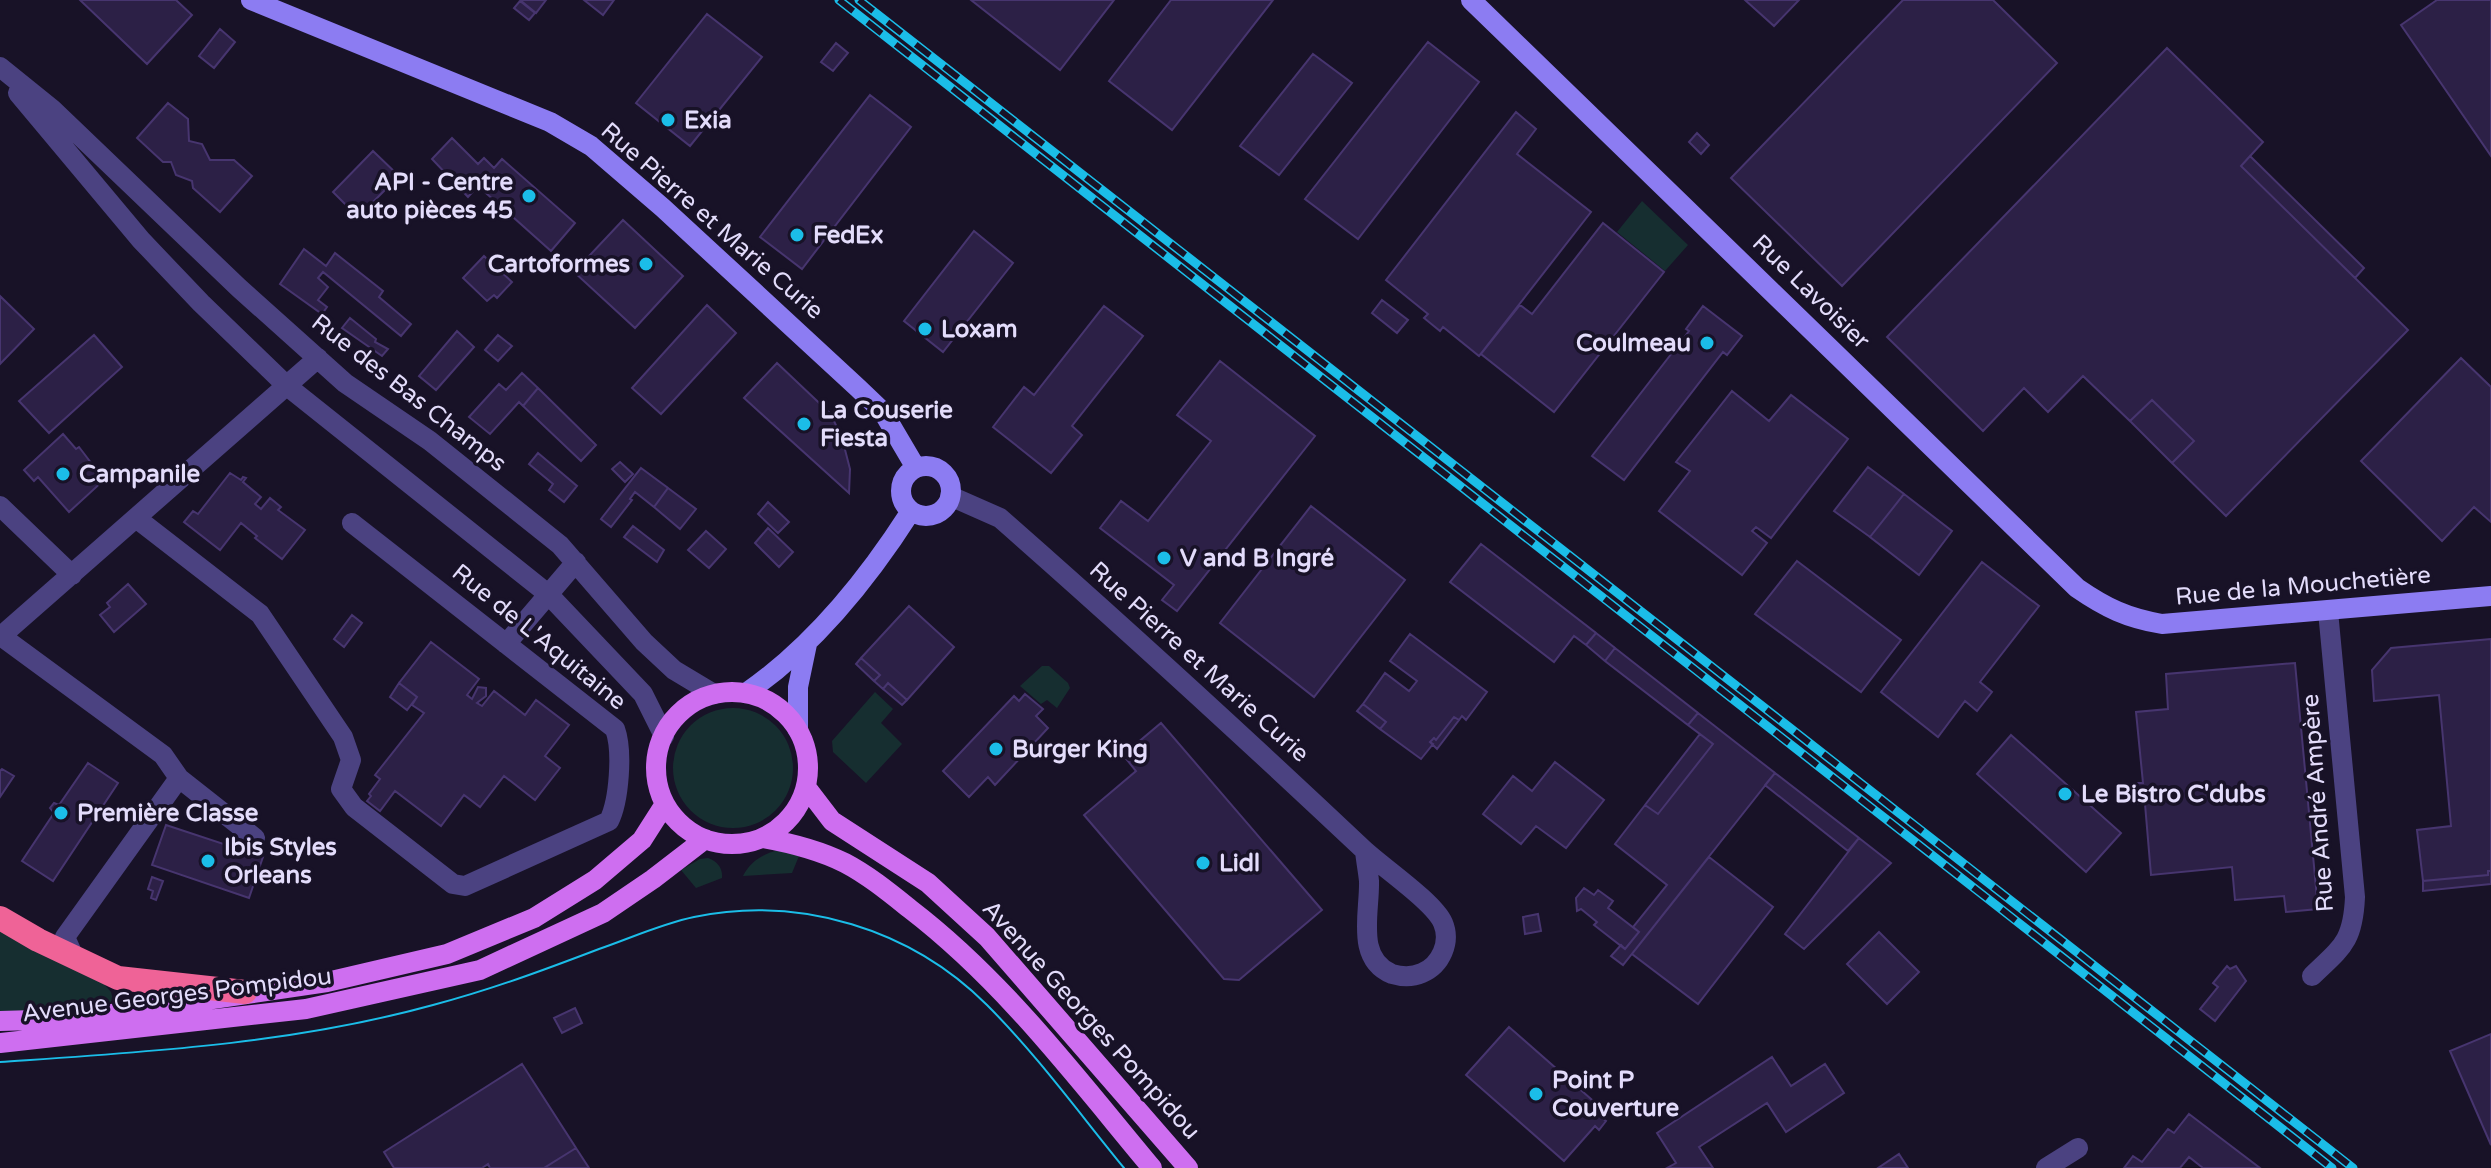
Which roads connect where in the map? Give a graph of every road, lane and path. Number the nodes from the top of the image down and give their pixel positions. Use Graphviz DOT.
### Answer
graph roads {
  1 [pos="251,0"];
  2 [pos="1471,0"];
  3 [pos="0,69"];
  4 [pos="318,358"];
  5 [pos="287,386"];
  6 [pos="916,468"];
  7 [pos="950,496"];
  8 [pos="0,506"];
  9 [pos="911,511"];
  10 [pos="136,518"];
  11 [pos="352,523"];
  12 [pos="576,562"];
  13 [pos="72,575"];
  14 [pos="548,594"];
  15 [pos="2491,596"];
  16 [pos="2328,611"];
  17 [pos="2121,614"];
  18 [pos="1,636"];
  19 [pos="506,644"];
  20 [pos="807,644"];
  21 [pos="746,693"];
  22 [pos="714,694"];
  23 [pos="798,730"];
  24 [pos="664,736"];
  25 [pos="179,778"];
  26 [pos="806,787"];
  27 [pos="665,804"];
  28 [pos="255,838"];
  29 [pos="763,838"];
  30 [pos="705,839"];
  31 [pos="1365,851"];
  32 [pos="0,918"];
  33 [pos="74,957"];
  34 [pos="2312,976"];
  35 [pos="245,992"];
  36 [pos="0,1021"];
  37 [pos="0,1043"];
  38 [pos="2078,1148"];
  39 [pos="1152,1168"];
  40 [pos="1188,1168"];
  41 [pos="2046,1168"];
  1 -- 6 [label="street, Rue Pierre et Marie Curie"];
  2 -- 17 [label="street, Rue Lavoisier"];
  3 -- 4 [label="street, Rue des Bas Champs"];
  3 -- 5 [label="street, Rue des Bas Champs"];
  4 -- 5 [label="street"];
  4 -- 12 [label="street, Rue des Bas Champs"];
  5 -- 10 [label="street"];
  5 -- 14 [label="street, Rue des Bas Champs"];
  6 -- 7 [label="street"];
  6 -- 9 [label="street"];
  7 -- 9 [label="street"];
  7 -- 31 [label="street, Rue Pierre et Marie Curie"];
  8 -- 13 [label="street"];
  9 -- 20 [label="street"];
  10 -- 13 [label="street"];
  10 -- 19 [label="street, Rue de L'Aquitaine"];
  11 -- 19 [label="street, Rue de L'Aquitaine"];
  12 -- 14 [label="street"];
  12 -- 22 [label="street, Rue des Bas Champs"];
  13 -- 18 [label="street"];
  14 -- 19 [label="street"];
  14 -- 24 [label="street, Rue des Bas Champs"];
  15 -- 16 [label="street, Rue de la Mouchetière"];
  16 -- 17 [label="street, Rue de la Mouchetière"];
  16 -- 34 [label="street, Rue André Ampère"];
  18 -- 25 [label="street"];
  20 -- 21 [label="street"];
  20 -- 23 [label="street"];
  21 -- 22 [label="main road"];
  21 -- 23 [label="main road"];
  22 -- 24 [label="main road"];
  23 -- 26 [label="main road"];
  24 -- 27 [label="main road"];
  25 -- 28 [label="street"];
  25 -- 33 [label="street"];
  26 -- 29 [label="main road"];
  26 -- 40 [label="main road, Avenue Georges Pompidou"];
  27 -- 30 [label="main road"];
  27 -- 35 [label="main road, Avenue Georges Pompidou"];
  29 -- 30 [label="main road"];
  29 -- 39 [label="main road, Avenue Georges Pompidou"];
  30 -- 37 [label="main road, Avenue Georges Pompidou"];
  31 -- 31 [label="street, Rue Pierre et Marie Curie"];
  32 -- 33 [label="highway"];
  33 -- 35 [label="highway"];
  35 -- 36 [label="main road, Avenue Georges Pompidou"];
  38 -- 41 [label="street"];
}
